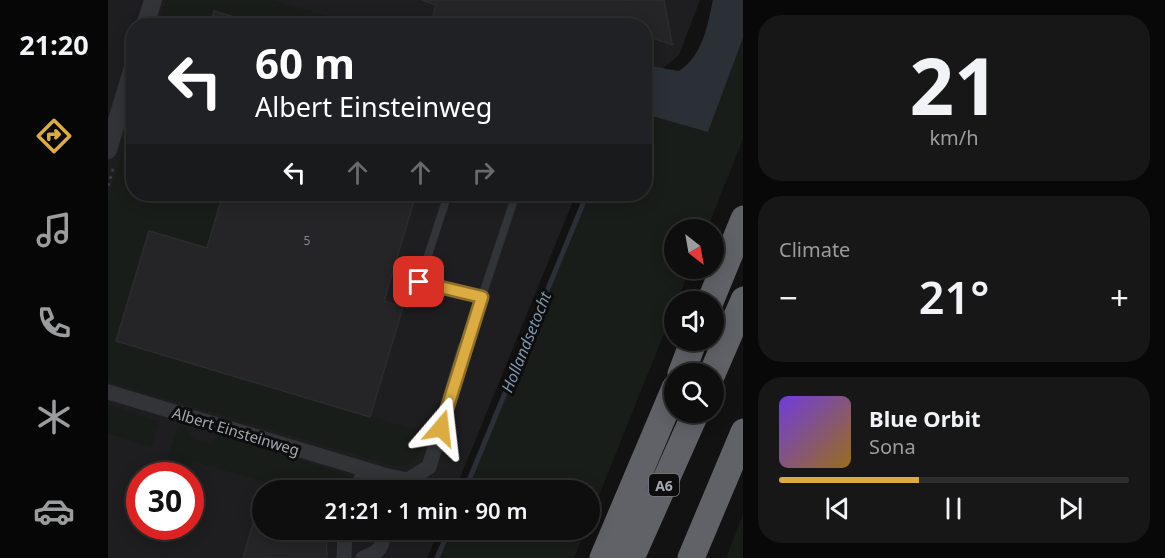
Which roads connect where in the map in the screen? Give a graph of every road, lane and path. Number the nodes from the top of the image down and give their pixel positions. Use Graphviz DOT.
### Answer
graph roads {
  1 [pos="153,0"];
  2 [pos="147,18"];
  3 [pos="126,90"];
  4 [pos="108,150"];
  5 [pos="446,201"];
  6 [pos="512,201"];
  7 [pos="743,221"];
  8 [pos="715,291"];
  9 [pos="482,297"];
  10 [pos="743,302"];
  11 [pos="465,348"];
  12 [pos="717,363"];
  13 [pos="108,392"];
  14 [pos="664,414"];
  15 [pos="691,423"];
  16 [pos="743,434"];
  17 [pos="365,469"];
  18 [pos="361,480"];
  19 [pos="345,540"];
  20 [pos="383,540"];
  21 [pos="344,558"];
  22 [pos="363,558"];
  23 [pos="603,558"];
  24 [pos="631,558"];
  25 [pos="691,558"];
  1 -- 2 [label="street"];
  3 -- 4 [label="street"];
  5 -- 9 [label="lane"];
  6 -- 9 [label="lane, Albert Einsteinweg"];
  7 -- 8 [label="highway"];
  9 -- 11 [label="lane, Albert Einsteinweg"];
  10 -- 12 [label="highway"];
  11 -- 17 [label="street, Albert Einsteinweg"];
  13 -- 17 [label="street, Albert Einsteinweg"];
  14 -- 23 [label="highway, A6"];
  15 -- 24 [label="highway, A6"];
  16 -- 25 [label="highway"];
  17 -- 18 [label="street"];
  19 -- 21 [label="street"];
  20 -- 22 [label="street"];
}
